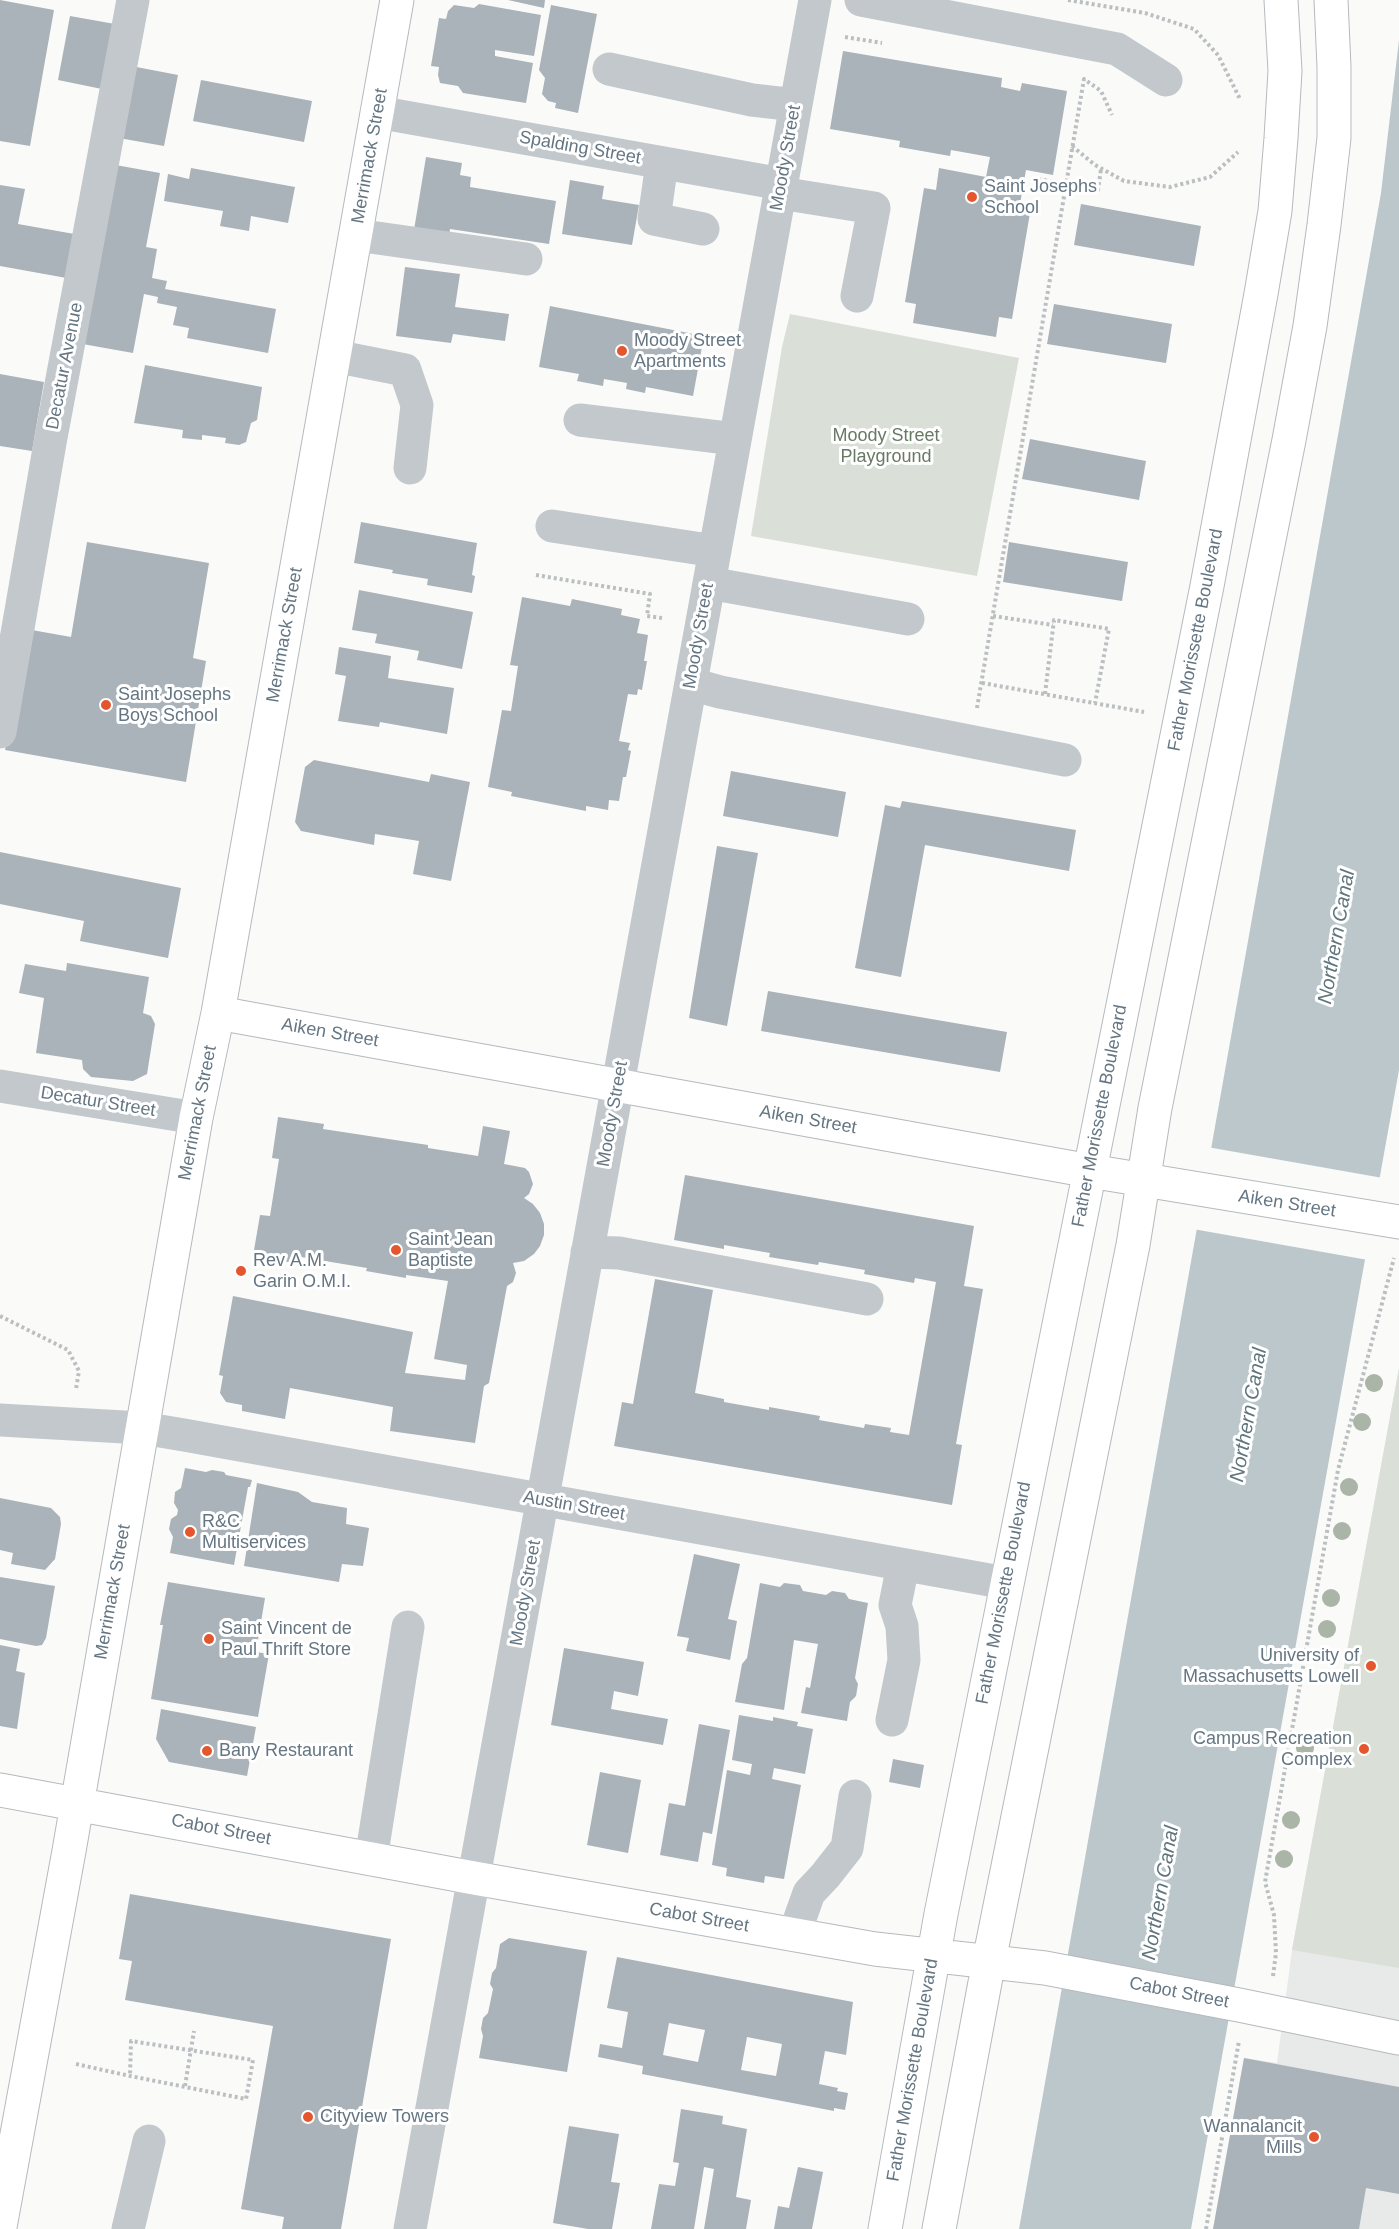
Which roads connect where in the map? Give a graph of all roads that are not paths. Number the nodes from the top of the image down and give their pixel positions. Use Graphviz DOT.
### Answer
graph roads {
  1 [pos="133,0"];
  2 [pos="397,0"];
  3 [pos="815,0"];
  4 [pos="861,0"];
  5 [pos="1281,0"];
  6 [pos="1332,0"];
  7 [pos="609,69"];
  8 [pos="1166,80"];
  9 [pos="796,105"];
  10 [pos="377,112"];
  11 [pos="663,162"];
  12 [pos="781,188"];
  13 [pos="703,229"];
  14 [pos="356,234"];
  15 [pos="526,259"];
  16 [pos="856,296"];
  17 [pos="334,356"];
  18 [pos="580,420"];
  19 [pos="735,439"];
  20 [pos="410,468"];
  21 [pos="552,526"];
  22 [pos="715,551"];
  23 [pos="709,583"];
  24 [pos="908,619"];
  25 [pos="691,684"];
  26 [pos="0,732"];
  27 [pos="1065,760"];
  28 [pos="218,1013"];
  29 [pos="618,1085"];
  30 [pos="0,1086"];
  31 [pos="196,1118"];
  32 [pos="1090,1171"];
  33 [pos="1143,1180"];
  34 [pos="1390,1220"];
  35 [pos="588,1252"];
  36 [pos="867,1299"];
  37 [pos="0,1420"];
  38 [pos="142,1428"];
  39 [pos="543,1500"];
  40 [pos="903,1565"];
  41 [pos="1006,1583"];
  42 [pos="408,1627"];
  43 [pos="892,1720"];
  44 [pos="0,1790"];
  45 [pos="855,1796"];
  46 [pos="77,1803"];
  47 [pos="371,1859"];
  48 [pos="474,1878"];
  49 [pos="794,1935"];
  50 [pos="934,1955"];
  51 [pos="989,1961"];
  52 [pos="1399,2038"];
  53 [pos="149,2141"];
  54 [pos="0,2227"];
  55 [pos="128,2229"];
  56 [pos="410,2229"];
  57 [pos="885,2229"];
  58 [pos="939,2229"];
  1 -- 26 [label="street, Decatur Avenue"];
  2 -- 10 [label="main road, Merrimack Street"];
  3 -- 9 [label="street, Moody Street"];
  4 -- 8 [label="street"];
  5 -- 32 [label="main road, Father Morissette Boulevard"];
  6 -- 33 [label="main road"];
  7 -- 9 [label="street"];
  9 -- 12 [label="street, Moody Street"];
  10 -- 11 [label="street, Spalding Street"];
  10 -- 14 [label="main road, Merrimack Street"];
  11 -- 12 [label="street, Spalding Street"];
  11 -- 13 [label="street"];
  12 -- 16 [label="street, Spalding Street"];
  12 -- 19 [label="street, Moody Street"];
  14 -- 15 [label="street"];
  14 -- 17 [label="main road, Merrimack Street"];
  17 -- 20 [label="street"];
  17 -- 28 [label="main road, Merrimack Street"];
  18 -- 19 [label="street"];
  19 -- 22 [label="street, Moody Street"];
  21 -- 22 [label="street"];
  22 -- 23 [label="street, Moody Street"];
  23 -- 24 [label="street"];
  23 -- 25 [label="street, Moody Street"];
  25 -- 27 [label="street"];
  25 -- 29 [label="street, Moody Street"];
  28 -- 29 [label="main road, Aiken Street"];
  28 -- 31 [label="main road, Merrimack Street"];
  29 -- 32 [label="main road, Aiken Street"];
  29 -- 35 [label="street, Moody Street"];
  30 -- 31 [label="street, Decatur Street"];
  31 -- 38 [label="main road, Merrimack Street"];
  32 -- 33 [label="main road, Aiken Street"];
  32 -- 41 [label="main road, Father Morissette Boulevard"];
  33 -- 34 [label="main road, Aiken Street"];
  33 -- 51 [label="main road"];
  35 -- 36 [label="street"];
  35 -- 39 [label="street, Moody Street"];
  37 -- 38 [label="street, Austin Street"];
  38 -- 39 [label="street, Austin Street"];
  38 -- 46 [label="main road, Merrimack Street"];
  39 -- 40 [label="street, Austin Street"];
  39 -- 48 [label="street, Moody Street"];
  40 -- 41 [label="street, Austin Street"];
  40 -- 43 [label="street"];
  41 -- 50 [label="main road, Father Morissette Boulevard"];
  42 -- 47 [label="street"];
  44 -- 46 [label="main road, Cabot Street"];
  45 -- 49 [label="street"];
  46 -- 47 [label="main road, Cabot Street"];
  46 -- 54 [label="main road, Merrimack Street"];
  47 -- 48 [label="main road, Cabot Street"];
  48 -- 49 [label="main road, Cabot Street"];
  48 -- 56 [label="street, Moody Street"];
  49 -- 50 [label="main road, Cabot Street"];
  50 -- 51 [label="main road, Cabot Street"];
  50 -- 57 [label="main road, Father Morissette Boulevard"];
  51 -- 52 [label="main road, Cabot Street"];
  51 -- 58 [label="main road"];
  53 -- 55 [label="street"];
}
